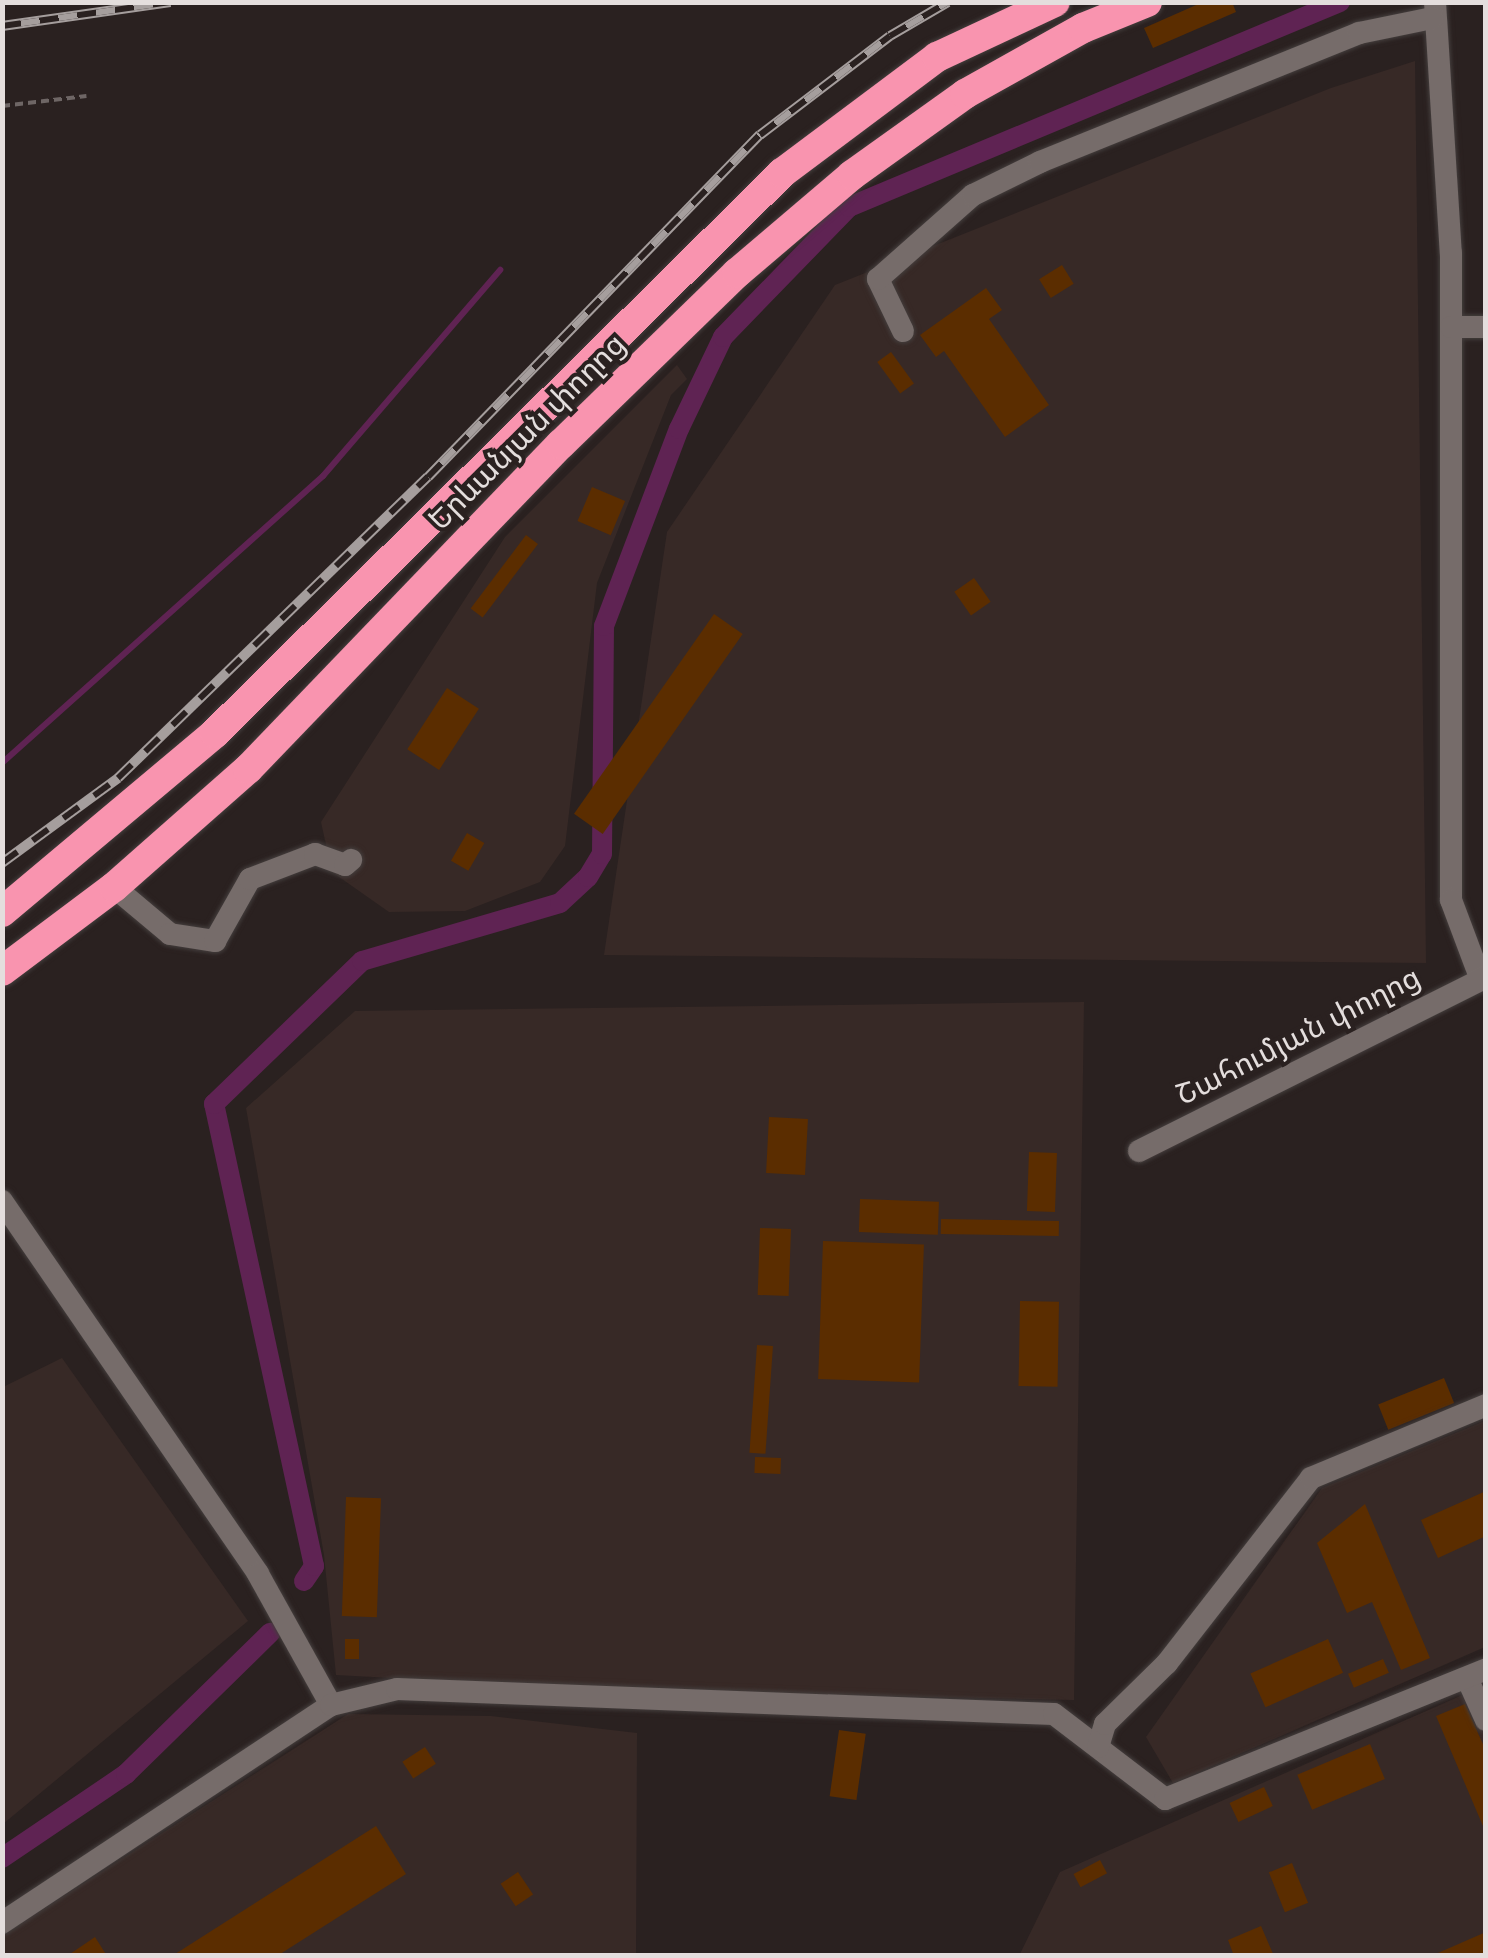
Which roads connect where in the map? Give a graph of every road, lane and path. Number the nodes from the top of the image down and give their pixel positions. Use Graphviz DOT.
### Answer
graph roads {
  1 [pos="1055,2"];
  2 [pos="1146,2"];
  3 [pos="1434,8"];
  4 [pos="86,96"];
  5 [pos="2,106"];
  6 [pos="1486,326"];
  7 [pos="1451,327"];
  8 [pos="904,331"];
  9 [pos="351,860"];
  10 [pos="114,887"];
  11 [pos="2,912"];
  12 [pos="2,972"];
  13 [pos="1483,977"];
  14 [pos="1138,1151"];
  15 [pos="2,1201"];
  16 [pos="1486,1405"];
  17 [pos="1476,1674"];
  18 [pos="330,1705"];
  19 [pos="1486,1720"];
  20 [pos="1098,1747"];
  21 [pos="2,1922"];
  1 -- 11 [label="highway, Երևանյան փողոց"];
  2 -- 10 [label="highway, Երևանյան փողոց"];
  3 -- 7 [label="street"];
  3 -- 8 [label="street"];
  4 -- 5 [label="path"];
  6 -- 7 [label="street"];
  7 -- 13 [label="street"];
  9 -- 10 [label="street"];
  10 -- 12 [label="highway, Երևանյան փողոց"];
  13 -- 14 [label="street, Շահումյան փողոց"];
  15 -- 18 [label="street"];
  16 -- 20 [label="street"];
  17 -- 19 [label="street"];
  17 -- 20 [label="street"];
  18 -- 20 [label="street"];
  18 -- 21 [label="street"];
}
